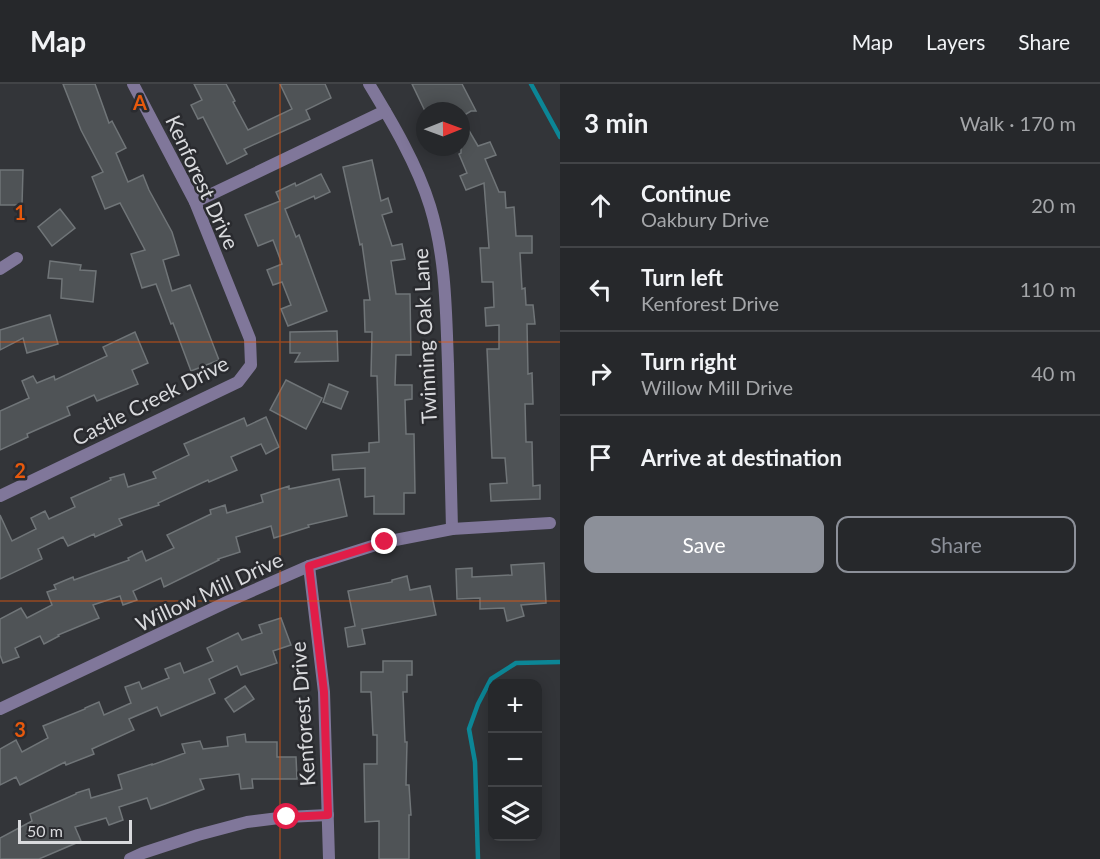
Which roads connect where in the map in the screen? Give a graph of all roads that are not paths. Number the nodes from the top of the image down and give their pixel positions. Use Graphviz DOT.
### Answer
graph roads {
  1 [pos="133,84"];
  2 [pos="369,84"];
  3 [pos="386,111"];
  4 [pos="195,201"];
  5 [pos="17,258"];
  6 [pos="0,269"];
  7 [pos="234,298"];
  8 [pos="0,496"];
  9 [pos="550,523"];
  10 [pos="452,529"];
  11 [pos="309,566"];
  12 [pos="0,709"];
  13 [pos="328,815"];
  14 [pos="130,859"];
  15 [pos="329,859"];
  1 -- 4 [label="street, Kenforest Drive"];
  2 -- 3 [label="street, Twinning Oak Lane"];
  3 -- 4 [label="street"];
  3 -- 10 [label="street, Twinning Oak Lane"];
  4 -- 7 [label="street, Kenforest Drive"];
  5 -- 6 [label="street"];
  7 -- 8 [label="street, Castle Creek Drive"];
  9 -- 10 [label="street, Willow Mill Drive"];
  10 -- 11 [label="street, Willow Mill Drive"];
  11 -- 12 [label="street, Willow Mill Drive"];
  11 -- 13 [label="street, Kenforest Drive"];
  13 -- 14 [label="street"];
  13 -- 15 [label="street, Kenforest Drive"];
}
